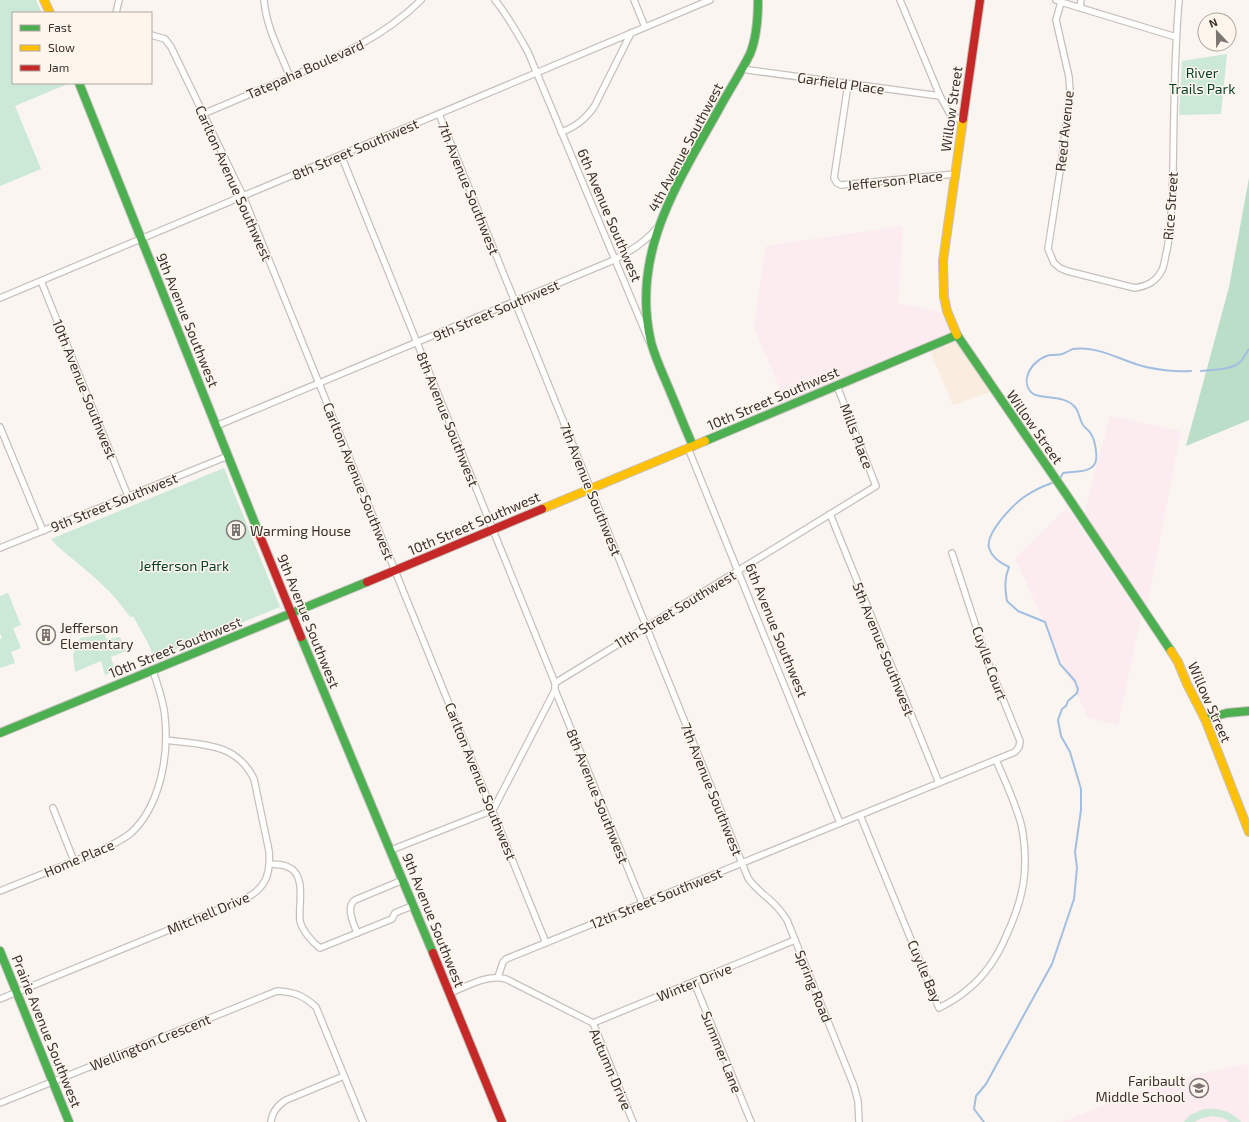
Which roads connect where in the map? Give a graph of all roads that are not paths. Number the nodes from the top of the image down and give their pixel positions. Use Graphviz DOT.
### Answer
graph roads {
  1 [pos="44,0"];
  2 [pos="119,0"];
  3 [pos="264,0"];
  4 [pos="422,0"];
  5 [pos="495,0"];
  6 [pos="634,0"];
  7 [pos="710,0"];
  8 [pos="758,0"];
  9 [pos="900,0"];
  10 [pos="980,0"];
  11 [pos="1081,0"];
  12 [pos="1180,0"];
  13 [pos="1058,1"];
  14 [pos="1080,8"];
  15 [pos="50,12"];
  16 [pos="116,12"];
  17 [pos="645,27"];
  18 [pos="631,33"];
  19 [pos="152,35"];
  20 [pos="1176,37"];
  21 [pos="741,69"];
  22 [pos="536,73"];
  23 [pos="290,77"];
  24 [pos="79,84"];
  25 [pos="848,84"];
  26 [pos="940,96"];
  27 [pos="203,114"];
  28 [pos="439,114"];
  29 [pos="962,122"];
  30 [pos="562,132"];
  31 [pos="341,155"];
  32 [pos="955,174"];
  33 [pos="243,196"];
  34 [pos="658,227"];
  35 [pos="141,239"];
  36 [pos="1048,242"];
  37 [pos="614,260"];
  38 [pos="41,281"];
  39 [pos="0,298"];
  40 [pos="515,302"];
  41 [pos="957,335"];
  42 [pos="417,343"];
  43 [pos="656,358"];
  44 [pos="319,383"];
  45 [pos="837,386"];
  46 [pos="216,426"];
  47 [pos="0,427"];
  48 [pos="690,447"];
  49 [pos="228,456"];
  50 [pos="876,486"];
  51 [pos="591,489"];
  52 [pos="128,496"];
  53 [pos="830,514"];
  54 [pos="493,529"];
  55 [pos="43,531"];
  56 [pos="0,548"];
  57 [pos="952,554"];
  58 [pos="738,570"];
  59 [pos="395,571"];
  60 [pos="291,613"];
  61 [pos="646,627"];
  62 [pos="153,671"];
  63 [pos="555,683"];
  64 [pos="554,690"];
  65 [pos="1249,711"];
  66 [pos="1205,719"];
  67 [pos="0,733"];
  68 [pos="166,740"];
  69 [pos="996,760"];
  70 [pos="939,783"];
  71 [pos="53,808"];
  72 [pos="493,810"];
  73 [pos="860,815"];
  74 [pos="840,823"];
  75 [pos="1249,832"];
  76 [pos="391,850"];
  77 [pos="74,861"];
  78 [pos="270,864"];
  79 [pos="742,864"];
  80 [pos="403,880"];
  81 [pos="0,891"];
  82 [pos="642,903"];
  83 [pos="414,905"];
  84 [pos="357,933"];
  85 [pos="795,940"];
  86 [pos="546,943"];
  87 [pos="0,951"];
  88 [pos="498,977"];
  89 [pos="694,982"];
  90 [pos="17,992"];
  91 [pos="450,994"];
  92 [pos="0,999"];
  93 [pos="593,1023"];
  94 [pos="344,1076"];
  95 [pos="52,1081"];
  96 [pos="0,1103"];
  97 [pos="272,1120"];
  98 [pos="69,1122"];
  99 [pos="363,1122"];
  100 [pos="502,1122"];
  101 [pos="633,1122"];
  102 [pos="751,1122"];
  103 [pos="859,1122"];
  1 -- 15 [label="street"];
  2 -- 16 [label="street"];
  3 -- 23 [label="street"];
  4 -- 23 [label="street, Tatepaha Boulevard"];
  5 -- 22 [label="street, 6th Avenue Southwest"];
  6 -- 17 [label="street"];
  7 -- 17 [label="street, 8th Street Southwest"];
  8 -- 21 [label="street, 4th Avenue Southwest"];
  9 -- 26 [label="street"];
  10 -- 29 [label="street, Willow Street"];
  11 -- 14 [label="street"];
  12 -- 20 [label="street, Rice Street"];
  13 -- 14 [label="street"];
  13 -- 36 [label="street, Reed Avenue"];
  14 -- 20 [label="street"];
  17 -- 18 [label="street, 8th Street Southwest"];
  18 -- 22 [label="street, 8th Street Southwest"];
  18 -- 30 [label="street"];
  19 -- 27 [label="street, Carlton Avenue Southwest"];
  20 -- 36 [label="street, Rice Street"];
  21 -- 25 [label="street, Garfield Place"];
  21 -- 34 [label="street, 4th Avenue Southwest"];
  22 -- 28 [label="street, 8th Street Southwest"];
  22 -- 30 [label="street, 6th Avenue Southwest"];
  23 -- 27 [label="street, Tatepaha Boulevard"];
  24 -- 35 [label="street, 9th Avenue Southwest"];
  25 -- 26 [label="street, Garfield Place"];
  25 -- 32 [label="street, Jefferson Place"];
  26 -- 29 [label="street"];
  27 -- 33 [label="street, Carlton Avenue Southwest"];
  28 -- 31 [label="street, 8th Street Southwest"];
  28 -- 40 [label="street, 7th Avenue Southwest"];
  29 -- 32 [label="street, Willow Street"];
  30 -- 37 [label="street, 6th Avenue Southwest"];
  31 -- 33 [label="street, 8th Street Southwest"];
  31 -- 42 [label="street, 8th Avenue Southwest"];
  32 -- 41 [label="street, Willow Street"];
  33 -- 35 [label="street, 8th Street Southwest"];
  33 -- 44 [label="street, Carlton Avenue Southwest"];
  34 -- 37 [label="street, 9th Street Southwest"];
  34 -- 43 [label="street, 4th Avenue Southwest"];
  35 -- 38 [label="street, 8th Street Southwest"];
  35 -- 46 [label="street, 9th Avenue Southwest"];
  37 -- 40 [label="street, 9th Street Southwest"];
  37 -- 43 [label="street, 6th Avenue Southwest"];
  38 -- 39 [label="street, 8th Street Southwest"];
  38 -- 52 [label="street, 10th Avenue Southwest"];
  40 -- 42 [label="street, 9th Street Southwest"];
  40 -- 51 [label="street, 7th Avenue Southwest"];
  41 -- 45 [label="street, 10th Street Southwest"];
  41 -- 66 [label="street, Willow Street"];
  42 -- 44 [label="street, 9th Street Southwest"];
  42 -- 54 [label="street, 8th Avenue Southwest"];
  43 -- 48 [label="street, 6th Avenue Southwest"];
  44 -- 46 [label="street, 9th Street Southwest"];
  44 -- 59 [label="street, Carlton Avenue Southwest"];
  45 -- 48 [label="street, 10th Street Southwest"];
  45 -- 50 [label="street, Mills Place"];
  46 -- 49 [label="street, 9th Avenue Southwest"];
  47 -- 55 [label="street"];
  48 -- 51 [label="street, 10th Street Southwest"];
  48 -- 58 [label="street, 6th Avenue Southwest"];
  49 -- 52 [label="street, 9th Street Southwest"];
  49 -- 60 [label="street, 9th Avenue Southwest"];
  50 -- 53 [label="street, 11th Street Southwest"];
  51 -- 54 [label="street, 10th Street Southwest"];
  51 -- 61 [label="street, 7th Avenue Southwest"];
  52 -- 55 [label="street, 9th Street Southwest"];
  53 -- 58 [label="street, 11th Street Southwest"];
  53 -- 70 [label="street, 5th Avenue Southwest"];
  54 -- 59 [label="street, 10th Street Southwest"];
  54 -- 63 [label="street, 8th Avenue Southwest"];
  55 -- 56 [label="street, 9th Street Southwest"];
  57 -- 69 [label="street, Cuylle Court"];
  58 -- 61 [label="street, 11th Street Southwest"];
  58 -- 74 [label="street, 6th Avenue Southwest"];
  59 -- 60 [label="street, 10th Street Southwest"];
  59 -- 72 [label="street, Carlton Avenue Southwest"];
  60 -- 62 [label="street, 10th Street Southwest"];
  60 -- 76 [label="street, 9th Avenue Southwest"];
  61 -- 63 [label="street, 11th Street Southwest"];
  61 -- 79 [label="street, 7th Avenue Southwest"];
  62 -- 67 [label="street, 10th Street Southwest"];
  62 -- 68 [label="street, Home Place"];
  63 -- 64 [label="street"];
  64 -- 72 [label="street"];
  64 -- 82 [label="street, 8th Avenue Southwest"];
  65 -- 66 [label="street"];
  66 -- 75 [label="street, Willow Street"];
  68 -- 77 [label="street, Home Place"];
  68 -- 78 [label="street, Mitchell Drive"];
  69 -- 70 [label="street"];
  69 -- 73 [label="street, Cuylle Bay"];
  70 -- 73 [label="street, 12th Street Southwest"];
  71 -- 77 [label="street"];
  72 -- 76 [label="street"];
  72 -- 86 [label="street, Carlton Avenue Southwest"];
  73 -- 74 [label="street, 12th Street Southwest"];
  74 -- 79 [label="street, 12th Street Southwest"];
  76 -- 80 [label="street, 9th Avenue Southwest"];
  77 -- 81 [label="street, Home Place"];
  78 -- 84 [label="street"];
  78 -- 90 [label="street, Mitchell Drive"];
  79 -- 82 [label="street, 12th Street Southwest"];
  79 -- 85 [label="street, Spring Road"];
  80 -- 83 [label="street, 9th Avenue Southwest"];
  80 -- 84 [label="street"];
  82 -- 86 [label="street, 12th Street Southwest"];
  83 -- 84 [label="street"];
  83 -- 91 [label="street, 9th Avenue Southwest"];
  85 -- 89 [label="street, Winter Drive"];
  85 -- 103 [label="street, Spring Road"];
  86 -- 88 [label="street, 12th Street Southwest"];
  87 -- 90 [label="street, Prairie Avenue Southwest"];
  88 -- 91 [label="street"];
  88 -- 93 [label="street, Autumn Drive"];
  89 -- 93 [label="street, Winter Drive"];
  89 -- 102 [label="street, Summer Lane"];
  90 -- 92 [label="street, Mitchell Drive"];
  90 -- 95 [label="street, Prairie Avenue Southwest"];
  91 -- 100 [label="street, 9th Avenue Southwest"];
  93 -- 101 [label="street, Autumn Drive"];
  94 -- 95 [label="street, Wellington Crescent"];
  94 -- 97 [label="street"];
  94 -- 99 [label="street"];
  95 -- 96 [label="street, Wellington Crescent"];
  95 -- 98 [label="street, Prairie Avenue Southwest"];
}
